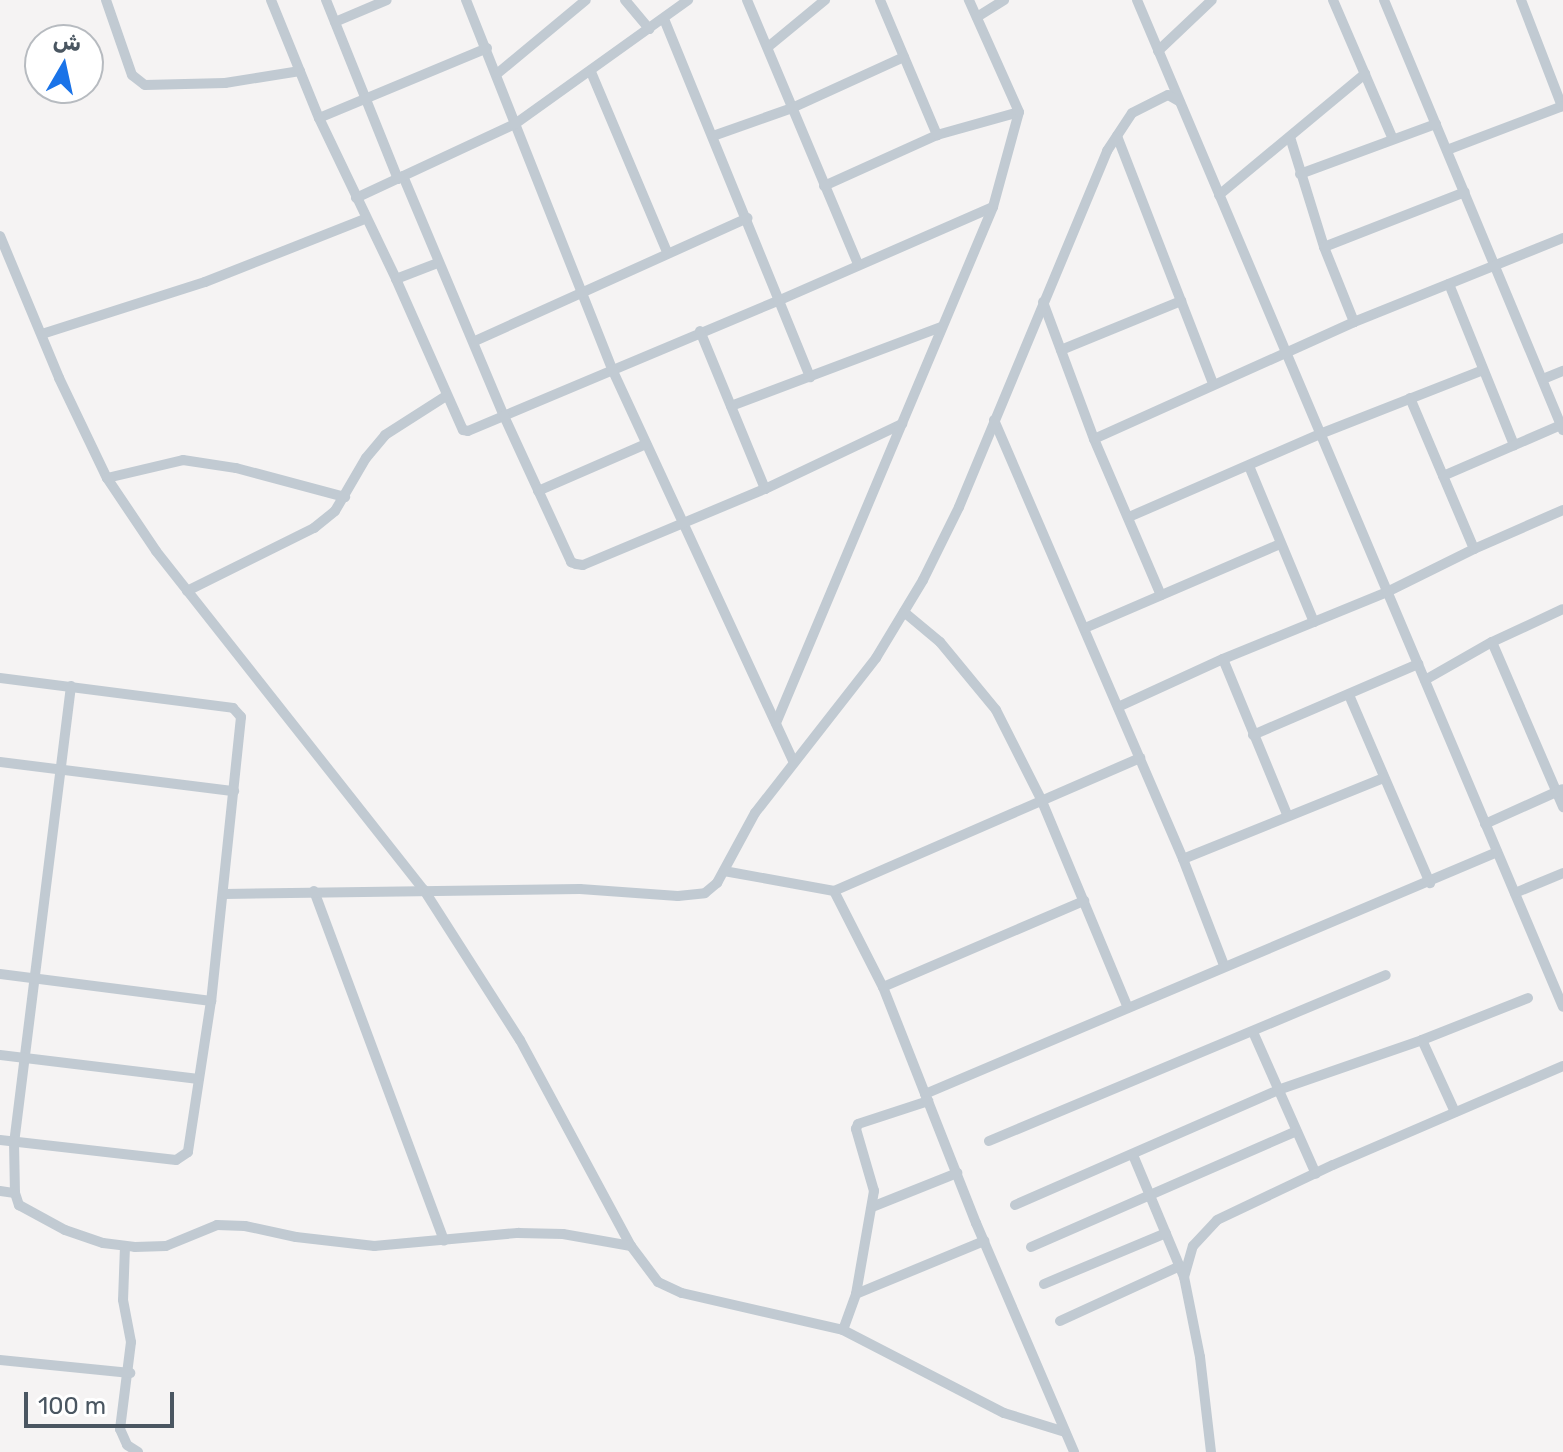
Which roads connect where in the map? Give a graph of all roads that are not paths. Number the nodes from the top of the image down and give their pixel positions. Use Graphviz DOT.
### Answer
graph roads {
  1 [pos="106,0"];
  2 [pos="271,0"];
  3 [pos="326,0"];
  4 [pos="387,0"];
  5 [pos="466,0"];
  6 [pos="586,0"];
  7 [pos="625,0"];
  8 [pos="688,0"];
  9 [pos="747,0"];
  10 [pos="825,0"];
  11 [pos="880,0"];
  12 [pos="969,0"];
  13 [pos="1004,0"];
  14 [pos="1137,0"];
  15 [pos="1212,0"];
  16 [pos="1333,0"];
  17 [pos="1385,0"];
  18 [pos="1521,0"];
  19 [pos="977,17"];
  20 [pos="664,19"];
  21 [pos="335,22"];
  22 [pos="649,29"];
  23 [pos="768,47"];
  24 [pos="487,48"];
  25 [pos="1158,51"];
  26 [pos="904,57"];
  27 [pos="300,71"];
  28 [pos="591,72"];
  29 [pos="498,73"];
  30 [pos="1365,74"];
  31 [pos="367,99"];
  32 [pos="1179,101"];
  33 [pos="1563,106"];
  34 [pos="792,108"];
  35 [pos="1019,112"];
  36 [pos="319,118"];
  37 [pos="515,124"];
  38 [pos="1436,124"];
  39 [pos="937,135"];
  40 [pos="713,136"];
  41 [pos="1117,136"];
  42 [pos="1290,137"];
  43 [pos="1393,139"];
  44 [pos="1447,150"];
  45 [pos="1300,174"];
  46 [pos="401,178"];
  47 [pos="824,186"];
  48 [pos="1465,192"];
  49 [pos="1219,195"];
  50 [pos="356,198"];
  51 [pos="993,207"];
  52 [pos="747,218"];
  53 [pos="365,219"];
  54 [pos="0,236"];
  55 [pos="1563,238"];
  56 [pos="1324,247"];
  57 [pos="667,252"];
  58 [pos="438,263"];
  59 [pos="858,264"];
  60 [pos="1497,265"];
  61 [pos="396,279"];
  62 [pos="1449,284"];
  63 [pos="582,295"];
  64 [pos="780,300"];
  65 [pos="1181,301"];
  66 [pos="1043,302"];
  67 [pos="1354,322"];
  68 [pos="941,327"];
  69 [pos="700,331"];
  70 [pos="42,334"];
  71 [pos="475,341"];
  72 [pos="1061,350"];
  73 [pos="1286,353"];
  74 [pos="612,369"];
  75 [pos="1483,370"];
  76 [pos="1563,371"];
  77 [pos="810,377"];
  78 [pos="1543,379"];
  79 [pos="1213,384"];
  80 [pos="446,396"];
  81 [pos="1410,398"];
  82 [pos="731,406"];
  83 [pos="504,416"];
  84 [pos="994,420"];
  85 [pos="902,424"];
  86 [pos="1562,427"];
  87 [pos="1320,434"];
  88 [pos="1094,439"];
  89 [pos="646,444"];
  90 [pos="1514,445"];
  91 [pos="1249,466"];
  92 [pos="1443,476"];
  93 [pos="107,478"];
  94 [pos="765,489"];
  95 [pos="538,491"];
  96 [pos="345,497"];
  97 [pos="1563,510"];
  98 [pos="1129,517"];
  99 [pos="681,523"];
  100 [pos="1280,544"];
  101 [pos="1474,549"];
  102 [pos="187,591"];
  103 [pos="1387,592"];
  104 [pos="1161,595"];
  105 [pos="1563,609"];
  106 [pos="904,612"];
  107 [pos="1314,622"];
  108 [pos="1085,628"];
  109 [pos="1492,642"];
  110 [pos="1223,659"];
  111 [pos="1418,664"];
  112 [pos="0,678"];
  113 [pos="1425,680"];
  114 [pos="71,686"];
  115 [pos="1349,695"];
  116 [pos="1118,707"];
  117 [pos="776,723"];
  118 [pos="1253,735"];
  119 [pos="1140,758"];
  120 [pos="793,761"];
  121 [pos="0,762"];
  122 [pos="61,769"];
  123 [pos="1383,778"];
  124 [pos="1560,790"];
  125 [pos="234,791"];
  126 [pos="1041,799"];
  127 [pos="1563,807"];
  128 [pos="1287,814"];
  129 [pos="1485,824"];
  130 [pos="1497,852"];
  131 [pos="1183,859"];
  132 [pos="724,871"];
  133 [pos="1563,873"];
  134 [pos="1430,883"];
  135 [pos="424,890"];
  136 [pos="314,891"];
  137 [pos="834,891"];
  138 [pos="1515,893"];
  139 [pos="224,894"];
  140 [pos="1084,901"];
  141 [pos="1224,965"];
  142 [pos="0,974"];
  143 [pos="1386,975"];
  144 [pos="35,977"];
  145 [pos="883,987"];
  146 [pos="1528,998"];
  147 [pos="211,1001"];
  148 [pos="1563,1007"];
  149 [pos="1128,1008"];
  150 [pos="1253,1032"];
  151 [pos="1422,1040"];
  152 [pos="0,1055"];
  153 [pos="25,1057"];
  154 [pos="1563,1066"];
  155 [pos="199,1079"];
  156 [pos="1278,1090"];
  157 [pos="927,1097"];
  158 [pos="1455,1112"];
  159 [pos="1296,1131"];
  160 [pos="0,1140"];
  161 [pos="989,1141"];
  162 [pos="14,1142"];
  163 [pos="1133,1155"];
  164 [pos="957,1173"];
  165 [pos="1316,1174"];
  166 [pos="0,1191"];
  167 [pos="15,1193"];
  168 [pos="1151,1197"];
  169 [pos="1015,1205"];
  170 [pos="872,1207"];
  171 [pos="1166,1233"];
  172 [pos="444,1241"];
  173 [pos="984,1241"];
  174 [pos="125,1246"];
  175 [pos="631,1246"];
  176 [pos="1031,1247"];
  177 [pos="1182,1272"];
  178 [pos="1044,1284"];
  179 [pos="856,1294"];
  180 [pos="1060,1321"];
  181 [pos="843,1330"];
  182 [pos="0,1360"];
  183 [pos="130,1373"];
  184 [pos="1065,1432"];
  185 [pos="138,1452"];
  186 [pos="1074,1452"];
  187 [pos="1211,1452"];
  1 -- 27 [label="street"];
  2 -- 27 [label="street"];
  3 -- 21 [label="street"];
  4 -- 21 [label="street"];
  5 -- 24 [label="street"];
  6 -- 29 [label="street"];
  7 -- 22 [label="street"];
  8 -- 20 [label="street"];
  9 -- 23 [label="street"];
  10 -- 23 [label="street"];
  11 -- 26 [label="street"];
  12 -- 19 [label="street"];
  13 -- 19 [label="street"];
  14 -- 25 [label="street"];
  15 -- 25 [label="street"];
  16 -- 30 [label="street"];
  17 -- 38 [label="street"];
  18 -- 33 [label="street"];
  19 -- 35 [label="street"];
  20 -- 22 [label="street"];
  20 -- 40 [label="street"];
  21 -- 31 [label="street"];
  22 -- 28 [label="street"];
  23 -- 34 [label="street"];
  24 -- 29 [label="street"];
  24 -- 31 [label="street"];
  25 -- 32 [label="street"];
  26 -- 34 [label="street"];
  26 -- 39 [label="street"];
  27 -- 36 [label="street"];
  28 -- 37 [label="street"];
  28 -- 57 [label="street"];
  29 -- 37 [label="street"];
  30 -- 42 [label="street"];
  30 -- 43 [label="street"];
  31 -- 36 [label="street"];
  31 -- 46 [label="street"];
  32 -- 41 [label="street"];
  32 -- 49 [label="street"];
  33 -- 44 [label="street"];
  34 -- 40 [label="street"];
  34 -- 47 [label="street"];
  35 -- 39 [label="street"];
  35 -- 51 [label="street"];
  36 -- 50 [label="street"];
  37 -- 46 [label="street"];
  37 -- 63 [label="street"];
  38 -- 43 [label="street"];
  38 -- 44 [label="street"];
  39 -- 47 [label="street"];
  40 -- 52 [label="street"];
  41 -- 65 [label="street"];
  41 -- 66 [label="street"];
  42 -- 45 [label="street"];
  42 -- 49 [label="street"];
  43 -- 45 [label="street"];
  44 -- 48 [label="street"];
  45 -- 56 [label="street"];
  46 -- 50 [label="street"];
  46 -- 58 [label="street"];
  47 -- 59 [label="street"];
  48 -- 56 [label="street"];
  48 -- 60 [label="street"];
  49 -- 73 [label="street"];
  50 -- 53 [label="street"];
  51 -- 59 [label="street"];
  51 -- 68 [label="street"];
  52 -- 57 [label="street"];
  52 -- 64 [label="street"];
  53 -- 61 [label="street"];
  53 -- 70 [label="street"];
  54 -- 70 [label="street"];
  55 -- 60 [label="street"];
  56 -- 67 [label="street"];
  57 -- 63 [label="street"];
  58 -- 61 [label="street"];
  58 -- 71 [label="street"];
  59 -- 64 [label="street"];
  60 -- 62 [label="street"];
  60 -- 78 [label="street"];
  61 -- 80 [label="street"];
  62 -- 67 [label="street"];
  62 -- 75 [label="street"];
  63 -- 71 [label="street"];
  63 -- 74 [label="street"];
  64 -- 69 [label="street"];
  64 -- 77 [label="street"];
  65 -- 72 [label="street"];
  65 -- 79 [label="street"];
  66 -- 72 [label="street"];
  66 -- 84 [label="street"];
  67 -- 73 [label="street"];
  68 -- 77 [label="street"];
  68 -- 85 [label="street"];
  69 -- 74 [label="street"];
  69 -- 82 [label="street"];
  70 -- 93 [label="street"];
  71 -- 83 [label="street"];
  72 -- 88 [label="street"];
  73 -- 79 [label="street"];
  73 -- 87 [label="street"];
  74 -- 83 [label="street"];
  74 -- 89 [label="street"];
  75 -- 81 [label="street"];
  75 -- 90 [label="street"];
  76 -- 78 [label="street"];
  77 -- 82 [label="street"];
  78 -- 86 [label="street"];
  79 -- 88 [label="street"];
  80 -- 83 [label="street"];
  80 -- 96 [label="street"];
  81 -- 87 [label="street"];
  81 -- 92 [label="street"];
  82 -- 94 [label="street"];
  83 -- 95 [label="street"];
  84 -- 106 [label="street"];
  84 -- 108 [label="street"];
  85 -- 94 [label="street"];
  85 -- 117 [label="street"];
  86 -- 90 [label="street"];
  87 -- 91 [label="street"];
  87 -- 103 [label="street"];
  88 -- 98 [label="street"];
  89 -- 95 [label="street"];
  89 -- 99 [label="street"];
  90 -- 92 [label="street"];
  91 -- 98 [label="street"];
  91 -- 100 [label="street"];
  92 -- 101 [label="street"];
  93 -- 96 [label="street"];
  93 -- 102 [label="street"];
  94 -- 99 [label="street"];
  95 -- 99 [label="street"];
  96 -- 102 [label="street"];
  97 -- 101 [label="street"];
  98 -- 104 [label="street"];
  99 -- 117 [label="street"];
  100 -- 104 [label="street"];
  100 -- 107 [label="street"];
  101 -- 103 [label="street"];
  102 -- 135 [label="street"];
  103 -- 107 [label="street"];
  103 -- 111 [label="street"];
  104 -- 108 [label="street"];
  105 -- 109 [label="street"];
  106 -- 120 [label="street"];
  106 -- 126 [label="street"];
  107 -- 110 [label="street"];
  108 -- 116 [label="street"];
  109 -- 113 [label="street"];
  109 -- 124 [label="street"];
  110 -- 116 [label="street"];
  110 -- 118 [label="street"];
  111 -- 113 [label="street"];
  111 -- 115 [label="street"];
  112 -- 114 [label="street"];
  113 -- 129 [label="street"];
  114 -- 122 [label="street"];
  114 -- 125 [label="street"];
  115 -- 118 [label="street"];
  115 -- 123 [label="street"];
  116 -- 119 [label="street"];
  117 -- 120 [label="street"];
  118 -- 128 [label="street"];
  119 -- 126 [label="street"];
  119 -- 131 [label="street"];
  120 -- 132 [label="street"];
  121 -- 122 [label="street"];
  122 -- 125 [label="street"];
  122 -- 144 [label="street"];
  123 -- 128 [label="street"];
  123 -- 134 [label="street"];
  124 -- 127 [label="street"];
  124 -- 129 [label="street"];
  125 -- 139 [label="street"];
  126 -- 137 [label="street"];
  126 -- 140 [label="street"];
  128 -- 131 [label="street"];
  129 -- 130 [label="street"];
  130 -- 134 [label="street"];
  130 -- 138 [label="street"];
  131 -- 141 [label="street"];
  132 -- 135 [label="street"];
  132 -- 137 [label="street"];
  133 -- 138 [label="street"];
  134 -- 141 [label="street"];
  135 -- 136 [label="street"];
  135 -- 175 [label="street"];
  136 -- 139 [label="street"];
  136 -- 172 [label="street"];
  137 -- 145 [label="street"];
  138 -- 148 [label="street"];
  139 -- 147 [label="street"];
  140 -- 145 [label="street"];
  140 -- 149 [label="street"];
  141 -- 149 [label="street"];
  142 -- 144 [label="street"];
  143 -- 150 [label="street"];
  144 -- 147 [label="street"];
  144 -- 153 [label="street"];
  145 -- 157 [label="street"];
  146 -- 151 [label="street"];
  147 -- 155 [label="street"];
  149 -- 157 [label="street"];
  150 -- 156 [label="street"];
  150 -- 161 [label="street"];
  151 -- 156 [label="street"];
  151 -- 158 [label="street"];
  152 -- 153 [label="street"];
  153 -- 155 [label="street"];
  153 -- 162 [label="street"];
  154 -- 158 [label="street"];
  155 -- 162 [label="street"];
  156 -- 159 [label="street"];
  156 -- 163 [label="street"];
  157 -- 164 [label="street"];
  157 -- 170 [label="street"];
  158 -- 165 [label="street"];
  159 -- 165 [label="street"];
  159 -- 168 [label="street"];
  160 -- 162 [label="street"];
  162 -- 167 [label="street"];
  163 -- 168 [label="street"];
  163 -- 169 [label="street"];
  164 -- 170 [label="street"];
  164 -- 173 [label="street"];
  165 -- 177 [label="street"];
  166 -- 167 [label="street"];
  167 -- 174 [label="street"];
  168 -- 171 [label="street"];
  168 -- 176 [label="street"];
  170 -- 179 [label="street"];
  171 -- 177 [label="street"];
  171 -- 178 [label="street"];
  172 -- 174 [label="street"];
  172 -- 175 [label="street"];
  173 -- 179 [label="street"];
  173 -- 184 [label="street"];
  174 -- 183 [label="street"];
  175 -- 181 [label="street"];
  177 -- 180 [label="street"];
  177 -- 187 [label="street"];
  179 -- 181 [label="street"];
  181 -- 184 [label="street"];
  182 -- 183 [label="street"];
  183 -- 185 [label="street"];
  184 -- 186 [label="street"];
}
